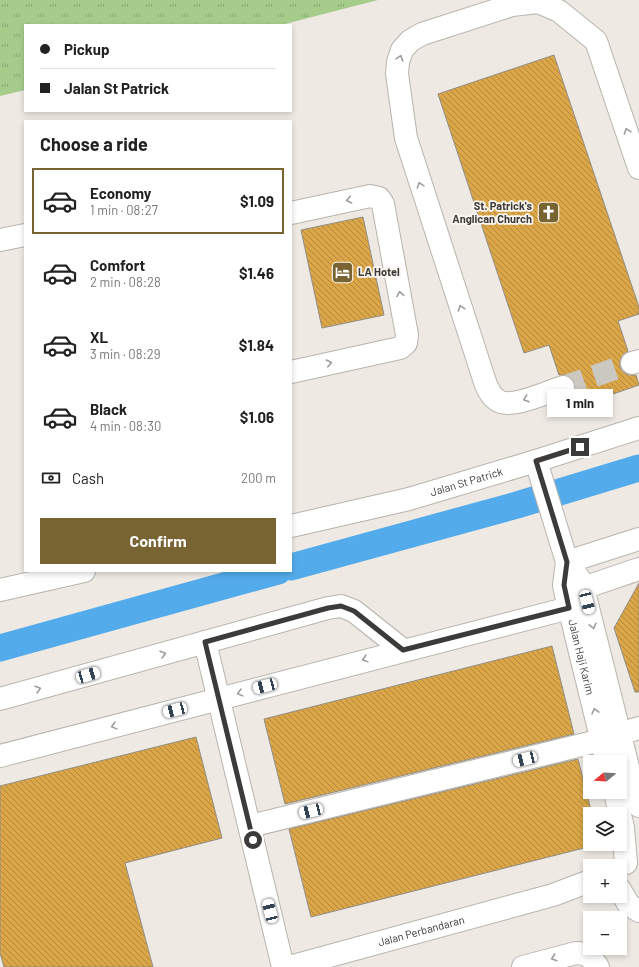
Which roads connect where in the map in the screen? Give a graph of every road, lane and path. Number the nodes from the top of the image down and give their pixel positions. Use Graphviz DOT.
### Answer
graph roads {
  1 [pos="639,168"];
  2 [pos="292,212"];
  3 [pos="24,236"];
  4 [pos="0,240"];
  5 [pos="292,372"];
  6 [pos="562,387"];
  7 [pos="639,428"];
  8 [pos="536,461"];
  9 [pos="292,526"];
  10 [pos="639,539"];
  11 [pos="606,550"];
  12 [pos="567,562"];
  13 [pos="639,569"];
  14 [pos="80,572"];
  15 [pos="615,577"];
  16 [pos="583,588"];
  17 [pos="0,590"];
  18 [pos="569,608"];
  19 [pos="205,642"];
  20 [pos="403,650"];
  21 [pos="219,698"];
  22 [pos="0,699"];
  23 [pos="620,734"];
  24 [pos="611,755"];
  25 [pos="0,756"];
  26 [pos="617,799"];
  27 [pos="639,806"];
  28 [pos="250,826"];
  29 [pos="624,859"];
  30 [pos="583,883"];
  31 [pos="583,893"];
  32 [pos="553,894"];
  33 [pos="284,967"];
  34 [pos="289,967"];
  35 [pos="523,967"];
  36 [pos="598,967"];
  1 -- 6 [label="street"];
  5 -- 2 [label="street, one-way"];
  3 -- 4 [label="street"];
  7 -- 8 [label="street, Jalan St Patrick"];
  8 -- 9 [label="street, Jalan St Patrick"];
  8 -- 12 [label="street, Jalan Haji Karim"];
  10 -- 11 [label="street"];
  11 -- 12 [label="street"];
  11 -- 15 [label="street"];
  12 -- 16 [label="street, Jalan Haji Karim"];
  12 -- 18 [label="street, Jalan Haji Karim"];
  13 -- 15 [label="street"];
  14 -- 17 [label="street"];
  15 -- 16 [label="street"];
  16 -- 23 [label="street, Jalan Haji Karim, one-way"];
  18 -- 20 [label="street"];
  23 -- 18 [label="street, Jalan Haji Karim, one-way"];
  19 -- 20 [label="street"];
  19 -- 21 [label="street"];
  22 -- 19 [label="street, one-way"];
  20 -- 21 [label="street, one-way"];
  21 -- 25 [label="street, one-way"];
  21 -- 28 [label="street"];
  23 -- 24 [label="street, Jalan Haji Karim"];
  23 -- 27 [label="street, Jalan Haji Karim"];
  23 -- 28 [label="street"];
  26 -- 29 [label="street"];
  28 -- 33 [label="street"];
  30 -- 32 [label="street, Jalan Perbandaran"];
  31 -- 32 [label="street, Jalan Perbandaran"];
  32 -- 34 [label="street, Jalan Perbandaran"];
  36 -- 35 [label="street, one-way"];
}
